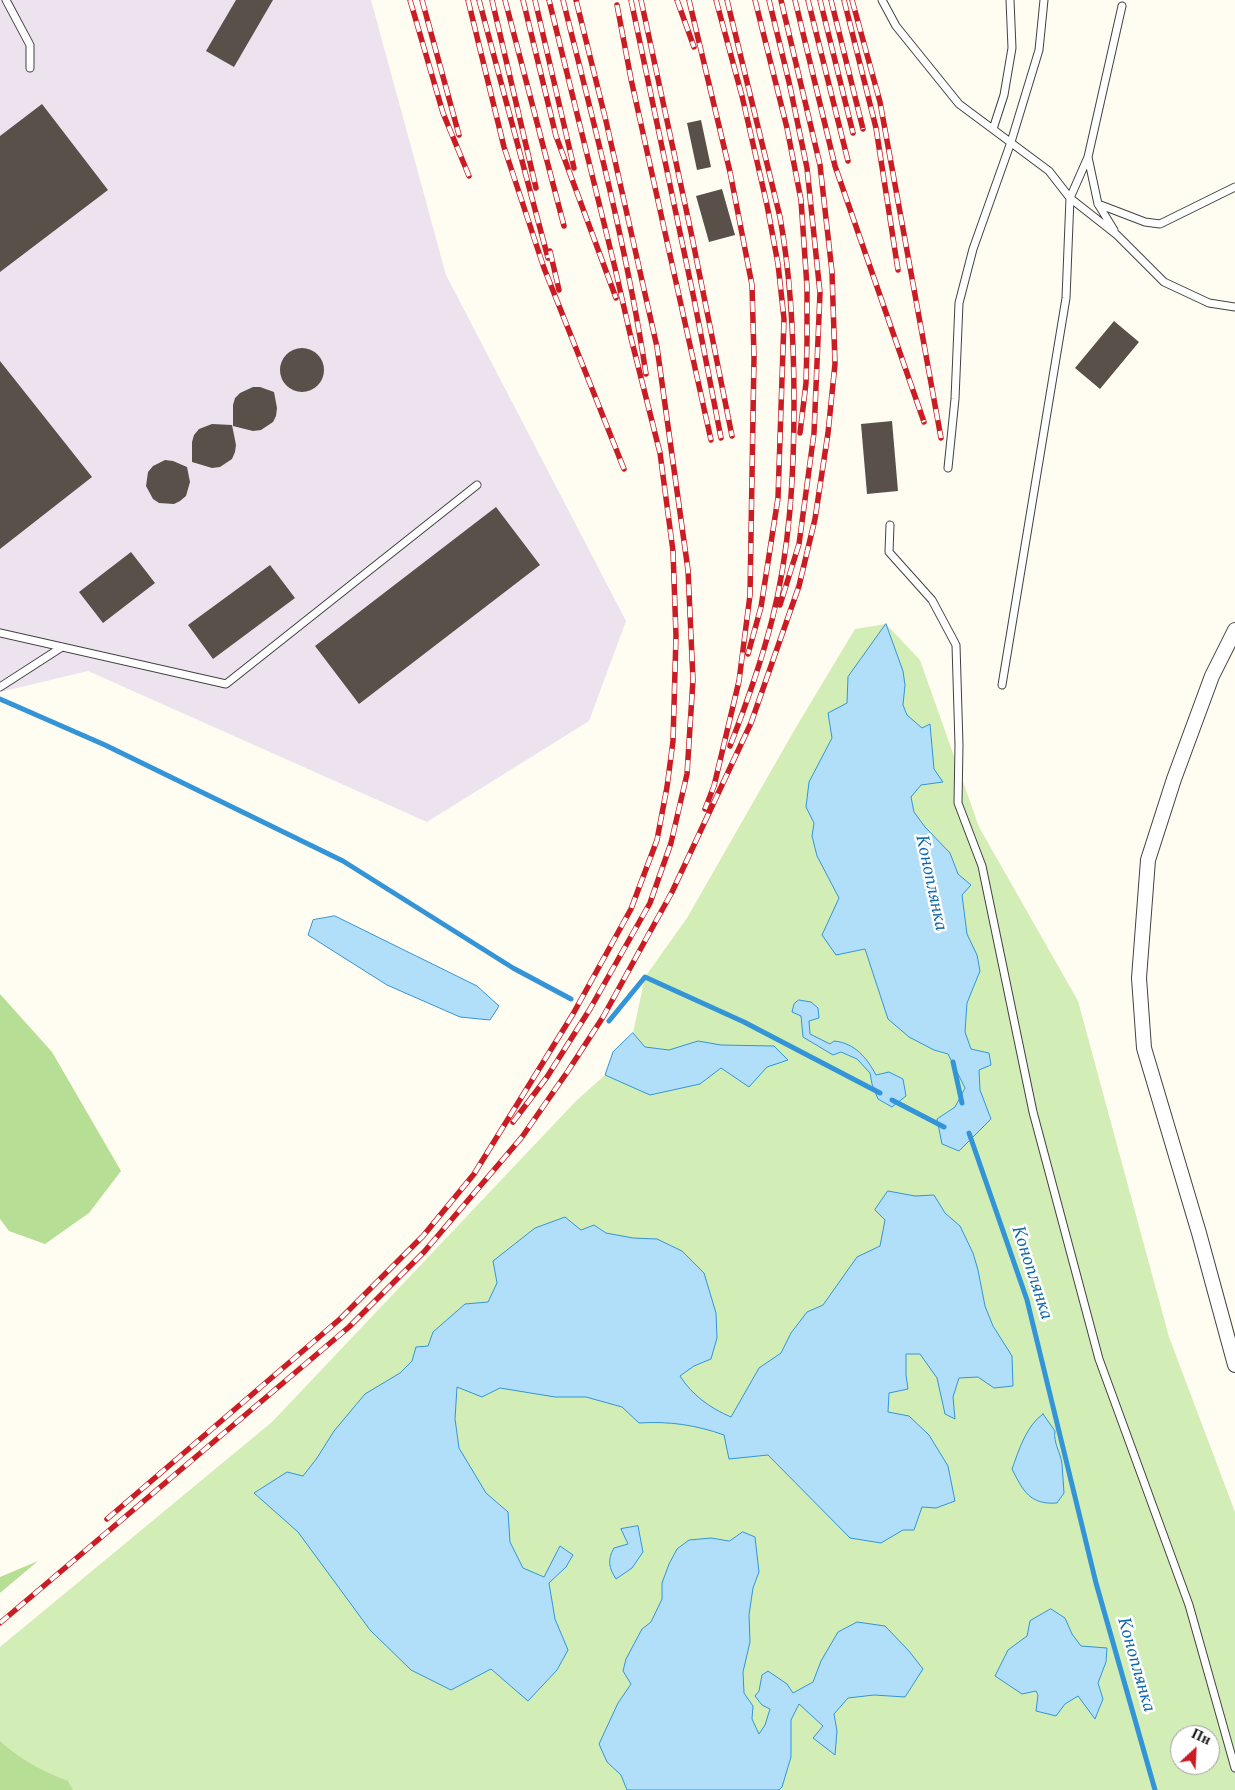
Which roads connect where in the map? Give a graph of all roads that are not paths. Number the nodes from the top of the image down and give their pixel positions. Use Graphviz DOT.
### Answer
graph roads {
  1 [pos="6,0"];
  2 [pos="882,0"];
  3 [pos="1010,0"];
  4 [pos="1044,0"];
  5 [pos="1122,6"];
  6 [pos="30,68"];
  7 [pos="993,129"];
  8 [pos="1010,142"];
  9 [pos="1088,157"];
  10 [pos="1235,187"];
  11 [pos="1070,198"];
  12 [pos="1098,204"];
  13 [pos="1117,234"];
  14 [pos="1235,307"];
  15 [pos="948,468"];
  16 [pos="477,485"];
  17 [pos="890,525"];
  18 [pos="1235,630"];
  19 [pos="0,633"];
  20 [pos="62,647"];
  21 [pos="1002,685"];
  22 [pos="0,687"];
  23 [pos="1235,1365"];
  24 [pos="1235,1768"];
  1 -- 6 [label="lane"];
  2 -- 7 [label="lane"];
  3 -- 7 [label="lane"];
  4 -- 8 [label="lane"];
  5 -- 9 [label="lane"];
  7 -- 8 [label="lane"];
  8 -- 11 [label="lane"];
  8 -- 15 [label="lane"];
  9 -- 11 [label="lane"];
  9 -- 12 [label="lane"];
  10 -- 12 [label="lane"];
  11 -- 13 [label="lane"];
  11 -- 21 [label="lane"];
  12 -- 13 [label="lane"];
  13 -- 14 [label="lane"];
  16 -- 20 [label="lane"];
  17 -- 24 [label="lane"];
  18 -- 23 [label="street"];
  19 -- 20 [label="lane"];
  20 -- 22 [label="lane"];
}
